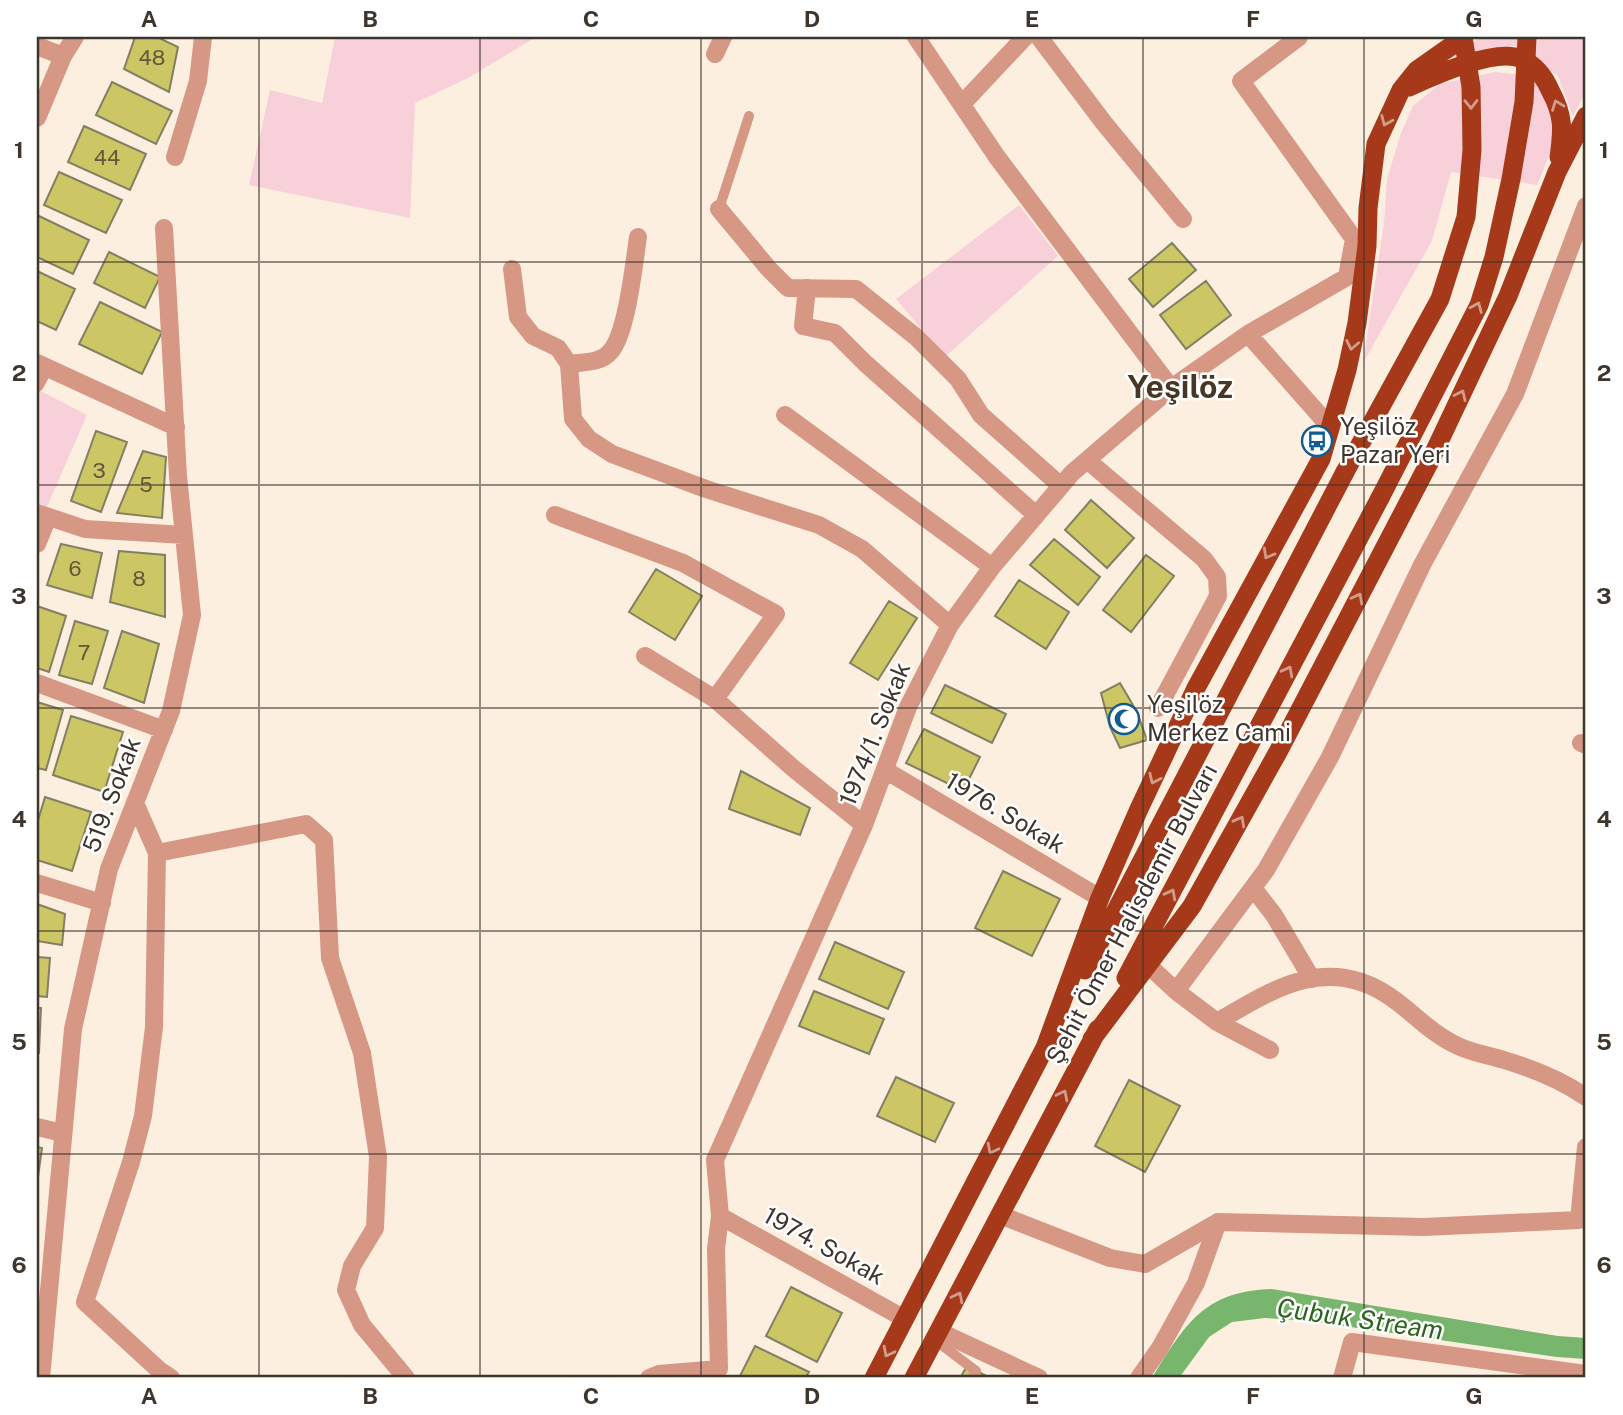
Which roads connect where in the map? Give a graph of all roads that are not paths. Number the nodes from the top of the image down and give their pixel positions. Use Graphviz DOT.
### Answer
graph roads {
  1 [pos="75,37"];
  2 [pos="203,37"];
  3 [pos="723,37"];
  4 [pos="916,37"];
  5 [pos="1026,37"];
  6 [pos="1039,37"];
  7 [pos="1299,37"];
  8 [pos="1463,37"];
  9 [pos="1527,37"];
  10 [pos="37,46"];
  11 [pos="715,54"];
  12 [pos="63,56"];
  13 [pos="1401,90"];
  14 [pos="962,104"];
  15 [pos="749,116"];
  16 [pos="1586,116"];
  17 [pos="37,118"];
  18 [pos="175,157"];
  19 [pos="1557,172"];
  20 [pos="1586,206"];
  21 [pos="719,209"];
  22 [pos="1183,219"];
  23 [pos="164,228"];
  24 [pos="638,237"];
  25 [pos="512,269"];
  26 [pos="807,288"];
  27 [pos="1248,334"];
  28 [pos="569,363"];
  29 [pos="42,365"];
  30 [pos="37,385"];
  31 [pos="1171,388"];
  32 [pos="785,415"];
  33 [pos="176,427"];
  34 [pos="1330,427"];
  35 [pos="1087,460"];
  36 [pos="1061,486"];
  37 [pos="42,515"];
  38 [pos="555,515"];
  39 [pos="1036,515"];
  40 [pos="184,535"];
  41 [pos="37,544"];
  42 [pos="992,567"];
  43 [pos="950,625"];
  44 [pos="645,656"];
  45 [pos="37,683"];
  46 [pos="715,699"];
  47 [pos="1158,708"];
  48 [pos="164,730"];
  49 [pos="885,770"];
  50 [pos="135,803"];
  51 [pos="864,825"];
  52 [pos="157,853"];
  53 [pos="37,883"];
  54 [pos="1253,888"];
  55 [pos="1100,898"];
  56 [pos="102,902"];
  57 [pos="1148,965"];
  58 [pos="1312,979"];
  59 [pos="1176,991"];
  60 [pos="1217,1022"];
  61 [pos="1092,1039"];
  62 [pos="1046,1045"];
  63 [pos="1270,1050"];
  64 [pos="1586,1097"];
  65 [pos="37,1127"];
  66 [pos="63,1133"];
  67 [pos="1586,1147"];
  68 [pos="1000,1215"];
  69 [pos="720,1216"];
  70 [pos="1217,1222"];
  71 [pos="905,1319"];
  72 [pos="938,1336"];
  73 [pos="40,1347"];
  74 [pos="1586,1374"];
  75 [pos="41,1378"];
  76 [pos="171,1378"];
  77 [pos="406,1378"];
  78 [pos="649,1378"];
  79 [pos="874,1378"];
  80 [pos="914,1378"];
  81 [pos="972,1378"];
  82 [pos="1039,1378"];
  83 [pos="1139,1378"];
  84 [pos="1342,1378"];
  1 -- 12 [label="street"];
  2 -- 18 [label="street"];
  3 -- 11 [label="street"];
  4 -- 14 [label="street"];
  5 -- 14 [label="street"];
  6 -- 22 [label="street"];
  7 -- 27 [label="street, 1974/1. Sokak"];
  8 -- 13 [label="highway, Şehit Ömer Halisdemir Bulvarı"];
  8 -- 62 [label="highway, Şehit Ömer Halisdemir Bulvarı, one-way, bridge"];
  61 -- 9 [label="highway, Şehit Ömer Halisdemir Bulvarı, one-way, bridge"];
  10 -- 12 [label="street"];
  12 -- 17 [label="street"];
  19 -- 13 [label="highway, one-way"];
  13 -- 34 [label="highway, Şehit Ömer Halisdemir Bulvarı, one-way"];
  14 -- 31 [label="street"];
  15 -- 21 [label="lane"];
  16 -- 19 [label="highway"];
  57 -- 19 [label="highway, one-way"];
  20 -- 54 [label="street"];
  21 -- 26 [label="street"];
  23 -- 33 [label="street, 519. Sokak"];
  24 -- 28 [label="street"];
  25 -- 28 [label="street"];
  26 -- 36 [label="street"];
  26 -- 39 [label="street"];
  27 -- 31 [label="street, 1974/1. Sokak"];
  27 -- 34 [label="street"];
  28 -- 43 [label="street"];
  29 -- 30 [label="street"];
  29 -- 33 [label="street"];
  31 -- 35 [label="street, 1974/1. Sokak"];
  32 -- 42 [label="street"];
  33 -- 40 [label="street, 519. Sokak"];
  34 -- 55 [label="highway, Şehit Ömer Halisdemir Bulvarı, one-way"];
  35 -- 36 [label="street, 1974/1. Sokak"];
  35 -- 47 [label="street"];
  36 -- 39 [label="street, 1974/1. Sokak"];
  37 -- 40 [label="street"];
  37 -- 41 [label="street"];
  38 -- 46 [label="street"];
  39 -- 42 [label="street, 1974/1. Sokak"];
  40 -- 48 [label="street, 519. Sokak"];
  42 -- 43 [label="street, 1974/1. Sokak"];
  43 -- 49 [label="street, 1974/1. Sokak"];
  44 -- 46 [label="street"];
  45 -- 48 [label="street"];
  46 -- 51 [label="street"];
  48 -- 50 [label="street, 519. Sokak"];
  49 -- 51 [label="street, 1974/1. Sokak"];
  49 -- 55 [label="street, 1976. Sokak"];
  50 -- 52 [label="street"];
  50 -- 56 [label="street, 519. Sokak"];
  51 -- 69 [label="street, 1974/1. Sokak"];
  52 -- 76 [label="street"];
  52 -- 77 [label="street"];
  53 -- 56 [label="street"];
  54 -- 58 [label="street"];
  54 -- 59 [label="street"];
  55 -- 62 [label="highway, Şehit Ömer Halisdemir Bulvarı"];
  56 -- 66 [label="street, 519. Sokak"];
  57 -- 59 [label="street"];
  57 -- 61 [label="highway"];
  58 -- 60 [label="street"];
  58 -- 64 [label="street"];
  59 -- 60 [label="street"];
  60 -- 63 [label="street"];
  68 -- 61 [label="highway, Şehit Ömer Halisdemir Bulvarı, one-way"];
  62 -- 71 [label="highway, Şehit Ömer Halisdemir Bulvarı, one-way"];
  65 -- 66 [label="street"];
  66 -- 73 [label="street, 519. Sokak"];
  67 -- 70 [label="street"];
  68 -- 70 [label="street"];
  72 -- 68 [label="highway, Şehit Ömer Halisdemir Bulvarı, one-way"];
  69 -- 71 [label="street, 1974. Sokak"];
  69 -- 78 [label="street"];
  70 -- 83 [label="street"];
  71 -- 79 [label="highway, Şehit Ömer Halisdemir Bulvarı, one-way"];
  72 -- 80 [label="highway, Şehit Ömer Halisdemir Bulvarı"];
  72 -- 81 [label="lane"];
  72 -- 82 [label="street"];
  73 -- 75 [label="street, 519. Sokak"];
  74 -- 84 [label="street"];
}
